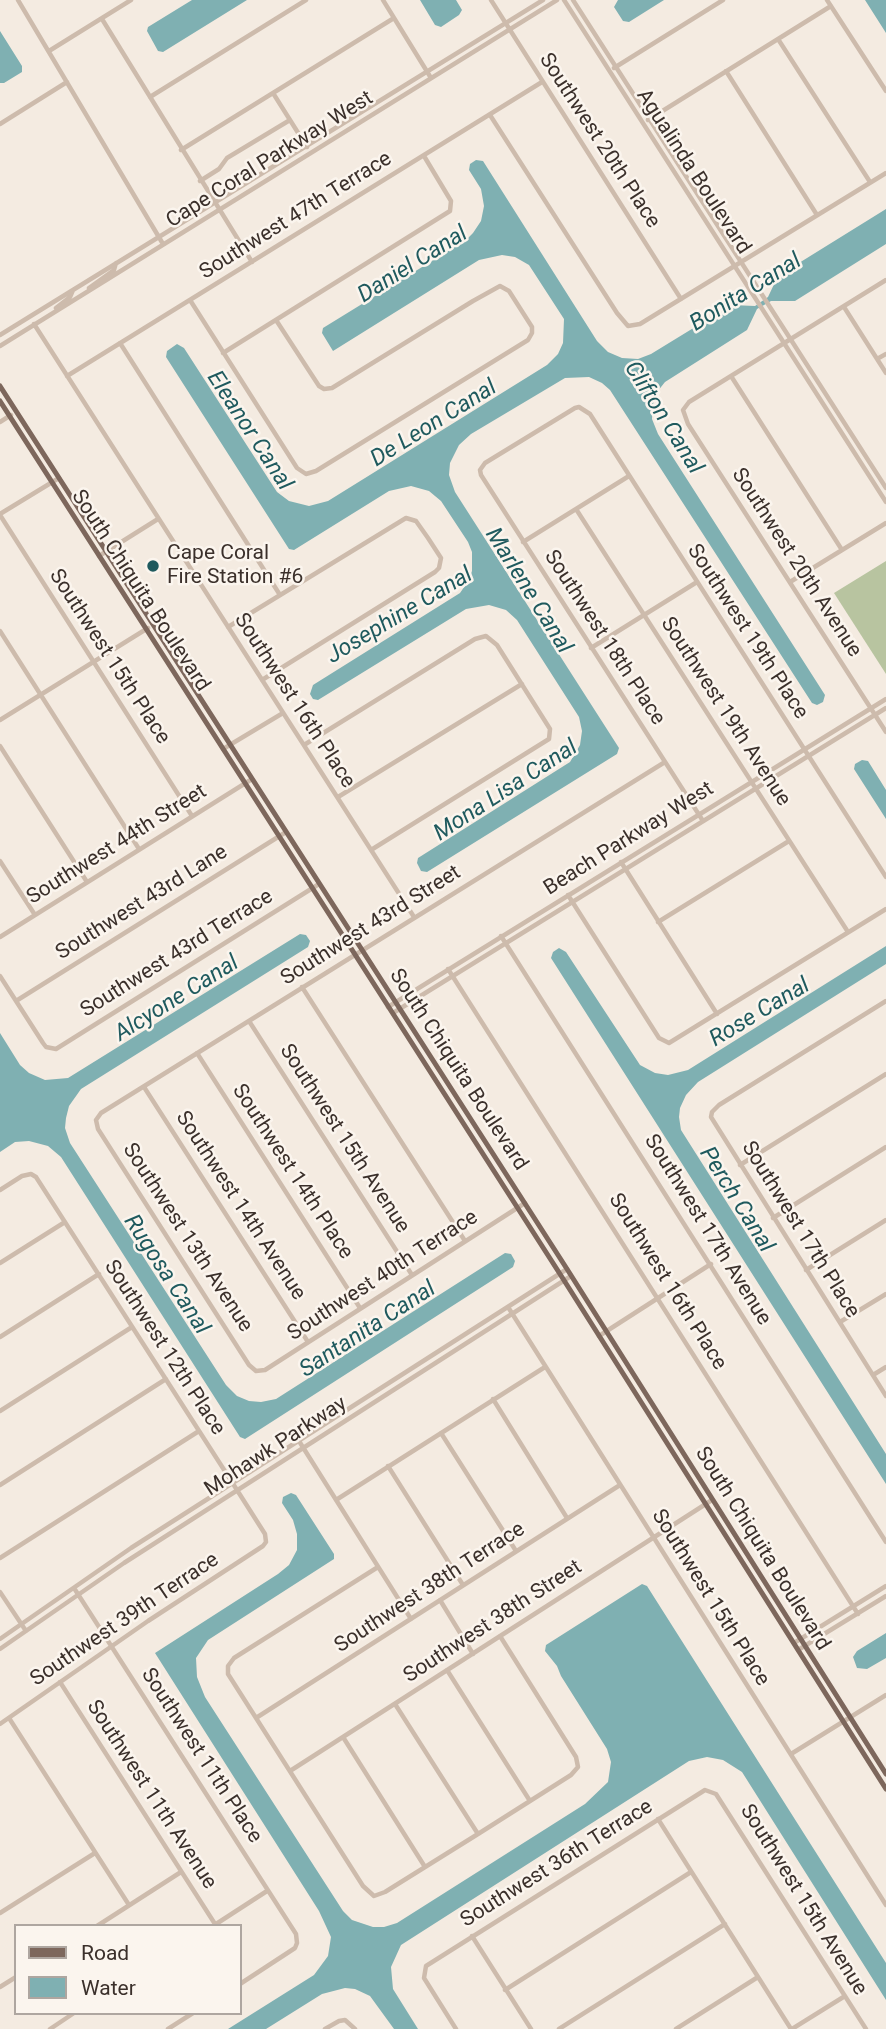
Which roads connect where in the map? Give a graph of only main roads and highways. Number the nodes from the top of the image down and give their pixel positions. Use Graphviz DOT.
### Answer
graph roads {
  1 [pos="0,386"];
  2 [pos="0,401"];
  3 [pos="886,1774"];
  4 [pos="886,1789"];
  1 -- 3 [label="main road, South Chiquita Boulevard"];
  2 -- 4 [label="main road, South Chiquita Boulevard"];
}
